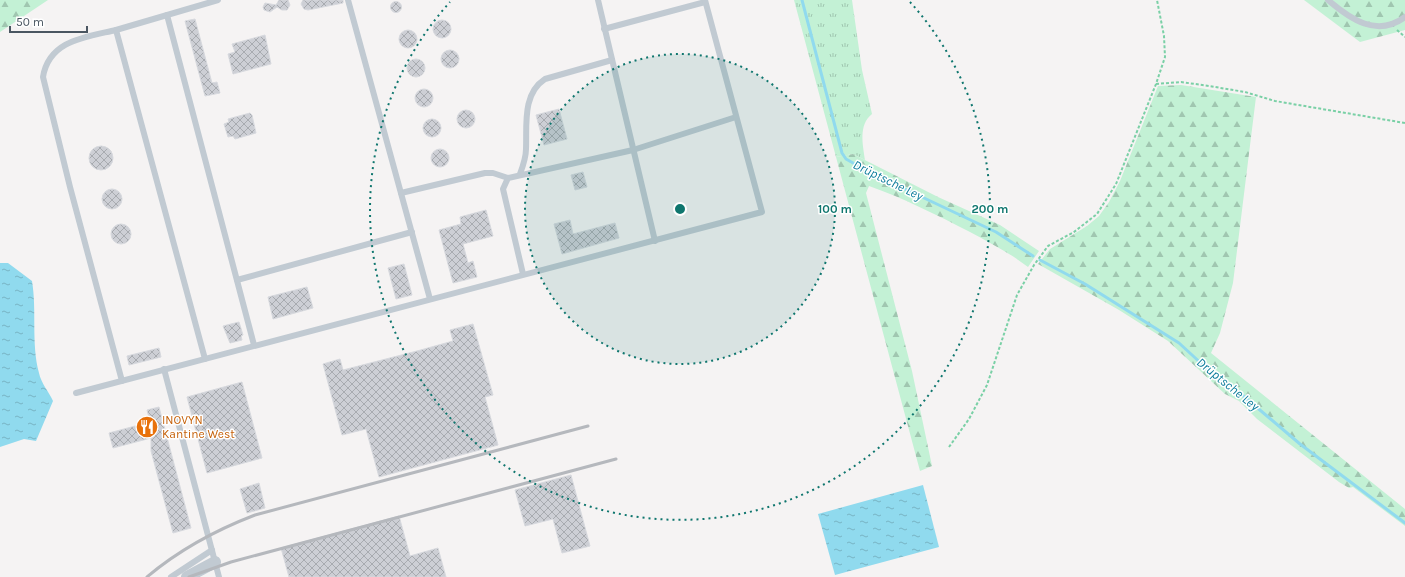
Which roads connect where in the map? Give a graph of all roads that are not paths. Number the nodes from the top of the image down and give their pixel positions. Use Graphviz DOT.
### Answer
graph roads {
  1 [pos="218,0"];
  2 [pos="348,0"];
  3 [pos="598,0"];
  4 [pos="1328,0"];
  5 [pos="705,1"];
  6 [pos="167,15"];
  7 [pos="1405,17"];
  8 [pos="604,29"];
  9 [pos="116,30"];
  10 [pos="612,60"];
  11 [pos="736,117"];
  12 [pos="633,150"];
  13 [pos="520,174"];
  14 [pos="508,178"];
  15 [pos="401,193"];
  16 [pos="412,232"];
  17 [pos="654,241"];
  18 [pos="523,274"];
  19 [pos="237,280"];
  20 [pos="430,299"];
  21 [pos="254,345"];
  22 [pos="205,358"];
  23 [pos="164,369"];
  24 [pos="122,381"];
  25 [pos="76,393"];
  26 [pos="214,556"];
  27 [pos="171,577"];
  28 [pos="187,577"];
  29 [pos="219,577"];
  1 -- 6 [label="lane"];
  2 -- 15 [label="lane"];
  3 -- 8 [label="lane"];
  4 -- 7 [label="lane"];
  5 -- 8 [label="lane"];
  5 -- 11 [label="lane"];
  6 -- 9 [label="lane"];
  6 -- 19 [label="lane"];
  8 -- 10 [label="lane"];
  9 -- 22 [label="lane"];
  9 -- 24 [label="lane"];
  10 -- 12 [label="lane"];
  10 -- 13 [label="lane"];
  11 -- 12 [label="lane"];
  11 -- 17 [label="lane"];
  12 -- 13 [label="lane"];
  12 -- 17 [label="lane"];
  13 -- 14 [label="lane"];
  14 -- 15 [label="lane"];
  14 -- 18 [label="lane"];
  15 -- 16 [label="lane"];
  16 -- 19 [label="lane"];
  16 -- 20 [label="lane"];
  17 -- 18 [label="lane"];
  18 -- 20 [label="lane"];
  19 -- 21 [label="lane"];
  20 -- 21 [label="lane"];
  21 -- 22 [label="lane"];
  22 -- 23 [label="lane"];
  23 -- 24 [label="lane"];
  23 -- 26 [label="lane"];
  24 -- 25 [label="lane"];
  26 -- 27 [label="lane"];
  26 -- 28 [label="street"];
  26 -- 29 [label="lane"];
}
